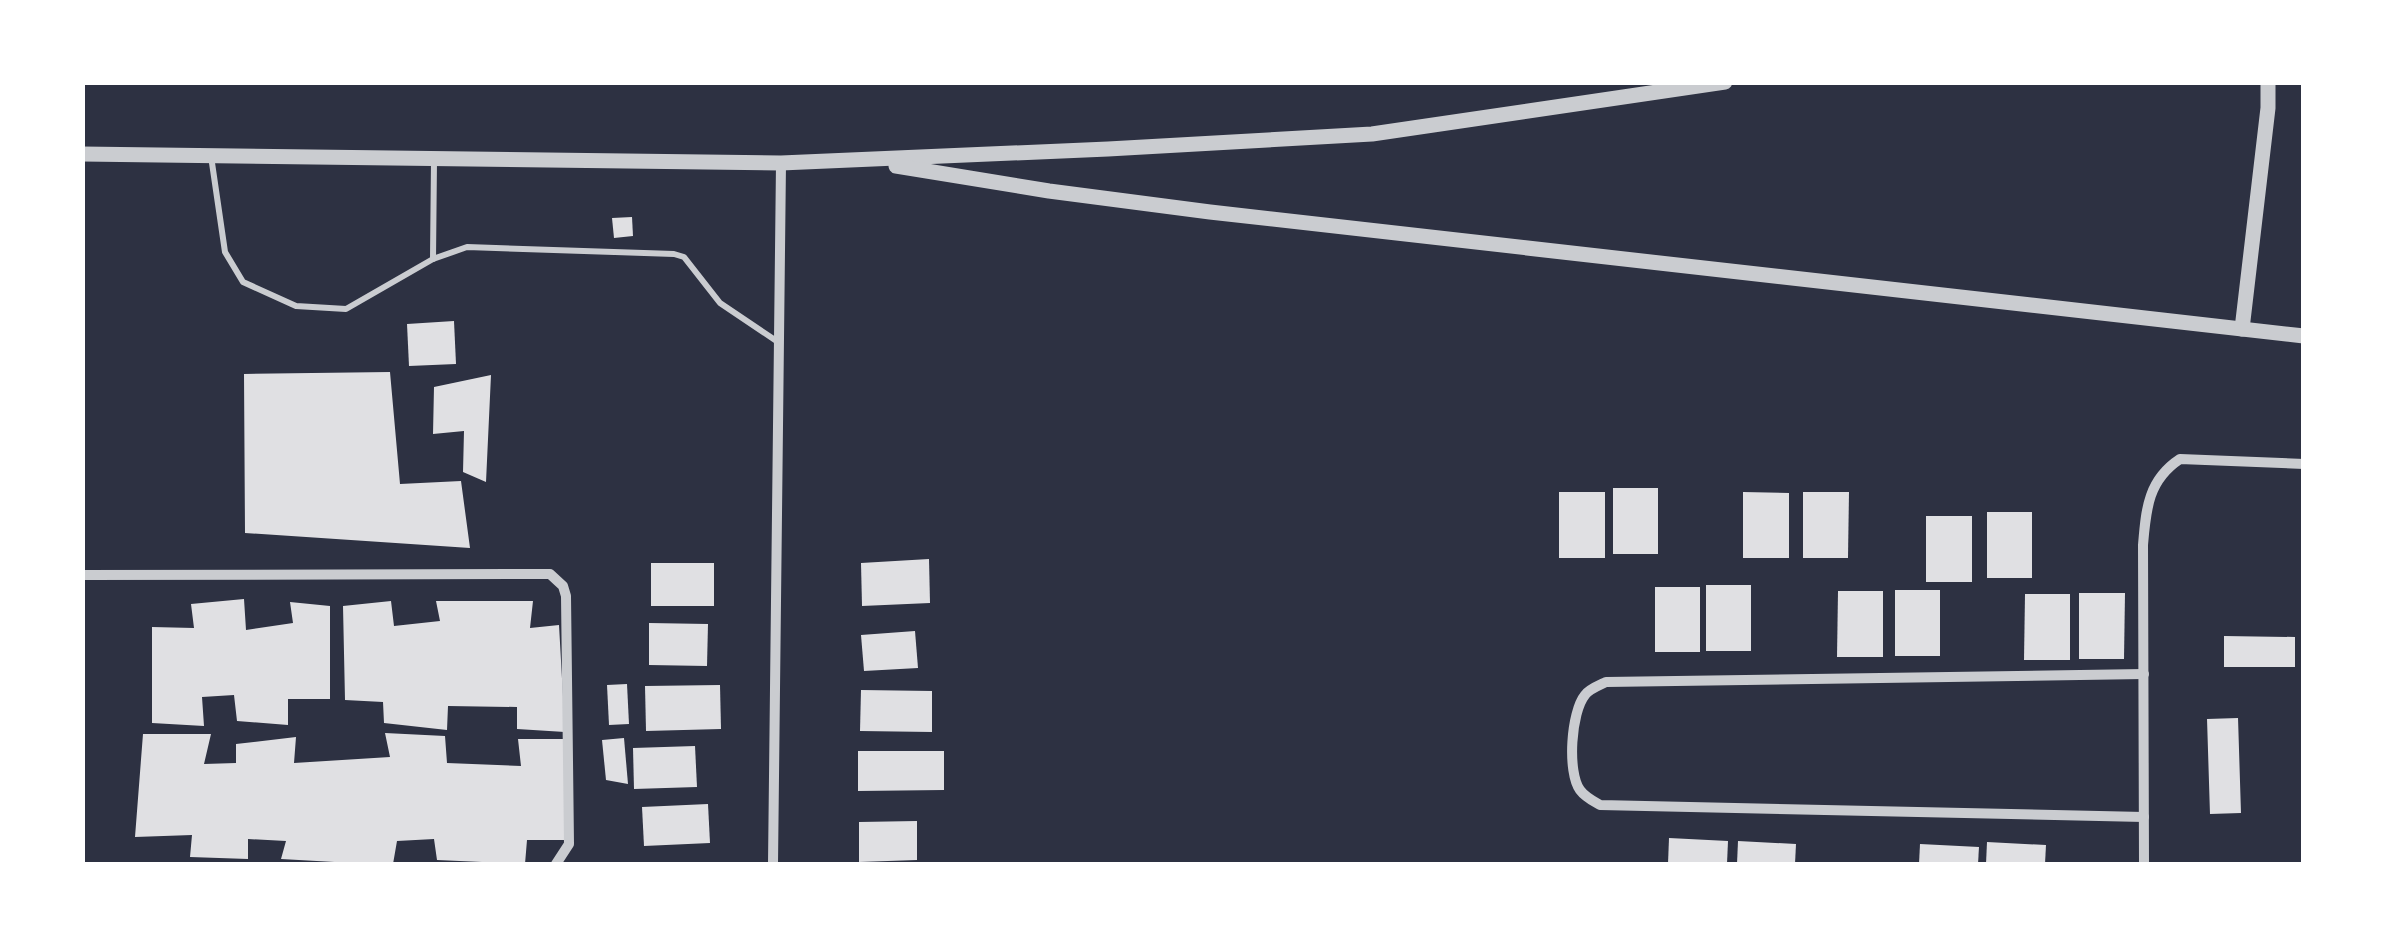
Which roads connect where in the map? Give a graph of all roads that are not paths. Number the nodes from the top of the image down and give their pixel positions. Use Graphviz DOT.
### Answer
graph roads {
  1 [pos="2268,82"];
  2 [pos="2283,82"];
  3 [pos="1722,83"];
  4 [pos="2268,108"];
  5 [pos="82,154"];
  6 [pos="211,155"];
  7 [pos="434,158"];
  8 [pos="867,160"];
  9 [pos="781,162"];
  10 [pos="434,259"];
  11 [pos="2242,329"];
  12 [pos="2304,336"];
  13 [pos="779,342"];
  14 [pos="2304,464"];
  15 [pos="82,574"];
  16 [pos="2144,674"];
  17 [pos="2144,817"];
  18 [pos="556,864"];
  19 [pos="773,864"];
  20 [pos="2144,864"];
  1 -- 4 [label="street"];
  2 -- 4 [label="street"];
  3 -- 8 [label="street"];
  4 -- 11 [label="street"];
  5 -- 6 [label="street"];
  6 -- 7 [label="street"];
  6 -- 10 [label="lane"];
  7 -- 9 [label="street"];
  7 -- 10 [label="lane"];
  8 -- 9 [label="street"];
  8 -- 11 [label="street"];
  9 -- 13 [label="street"];
  10 -- 13 [label="lane"];
  11 -- 12 [label="street"];
  13 -- 19 [label="street"];
  14 -- 16 [label="street"];
  15 -- 18 [label="street"];
  16 -- 17 [label="street"];
  16 -- 17 [label="street"];
  17 -- 20 [label="street"];
}
